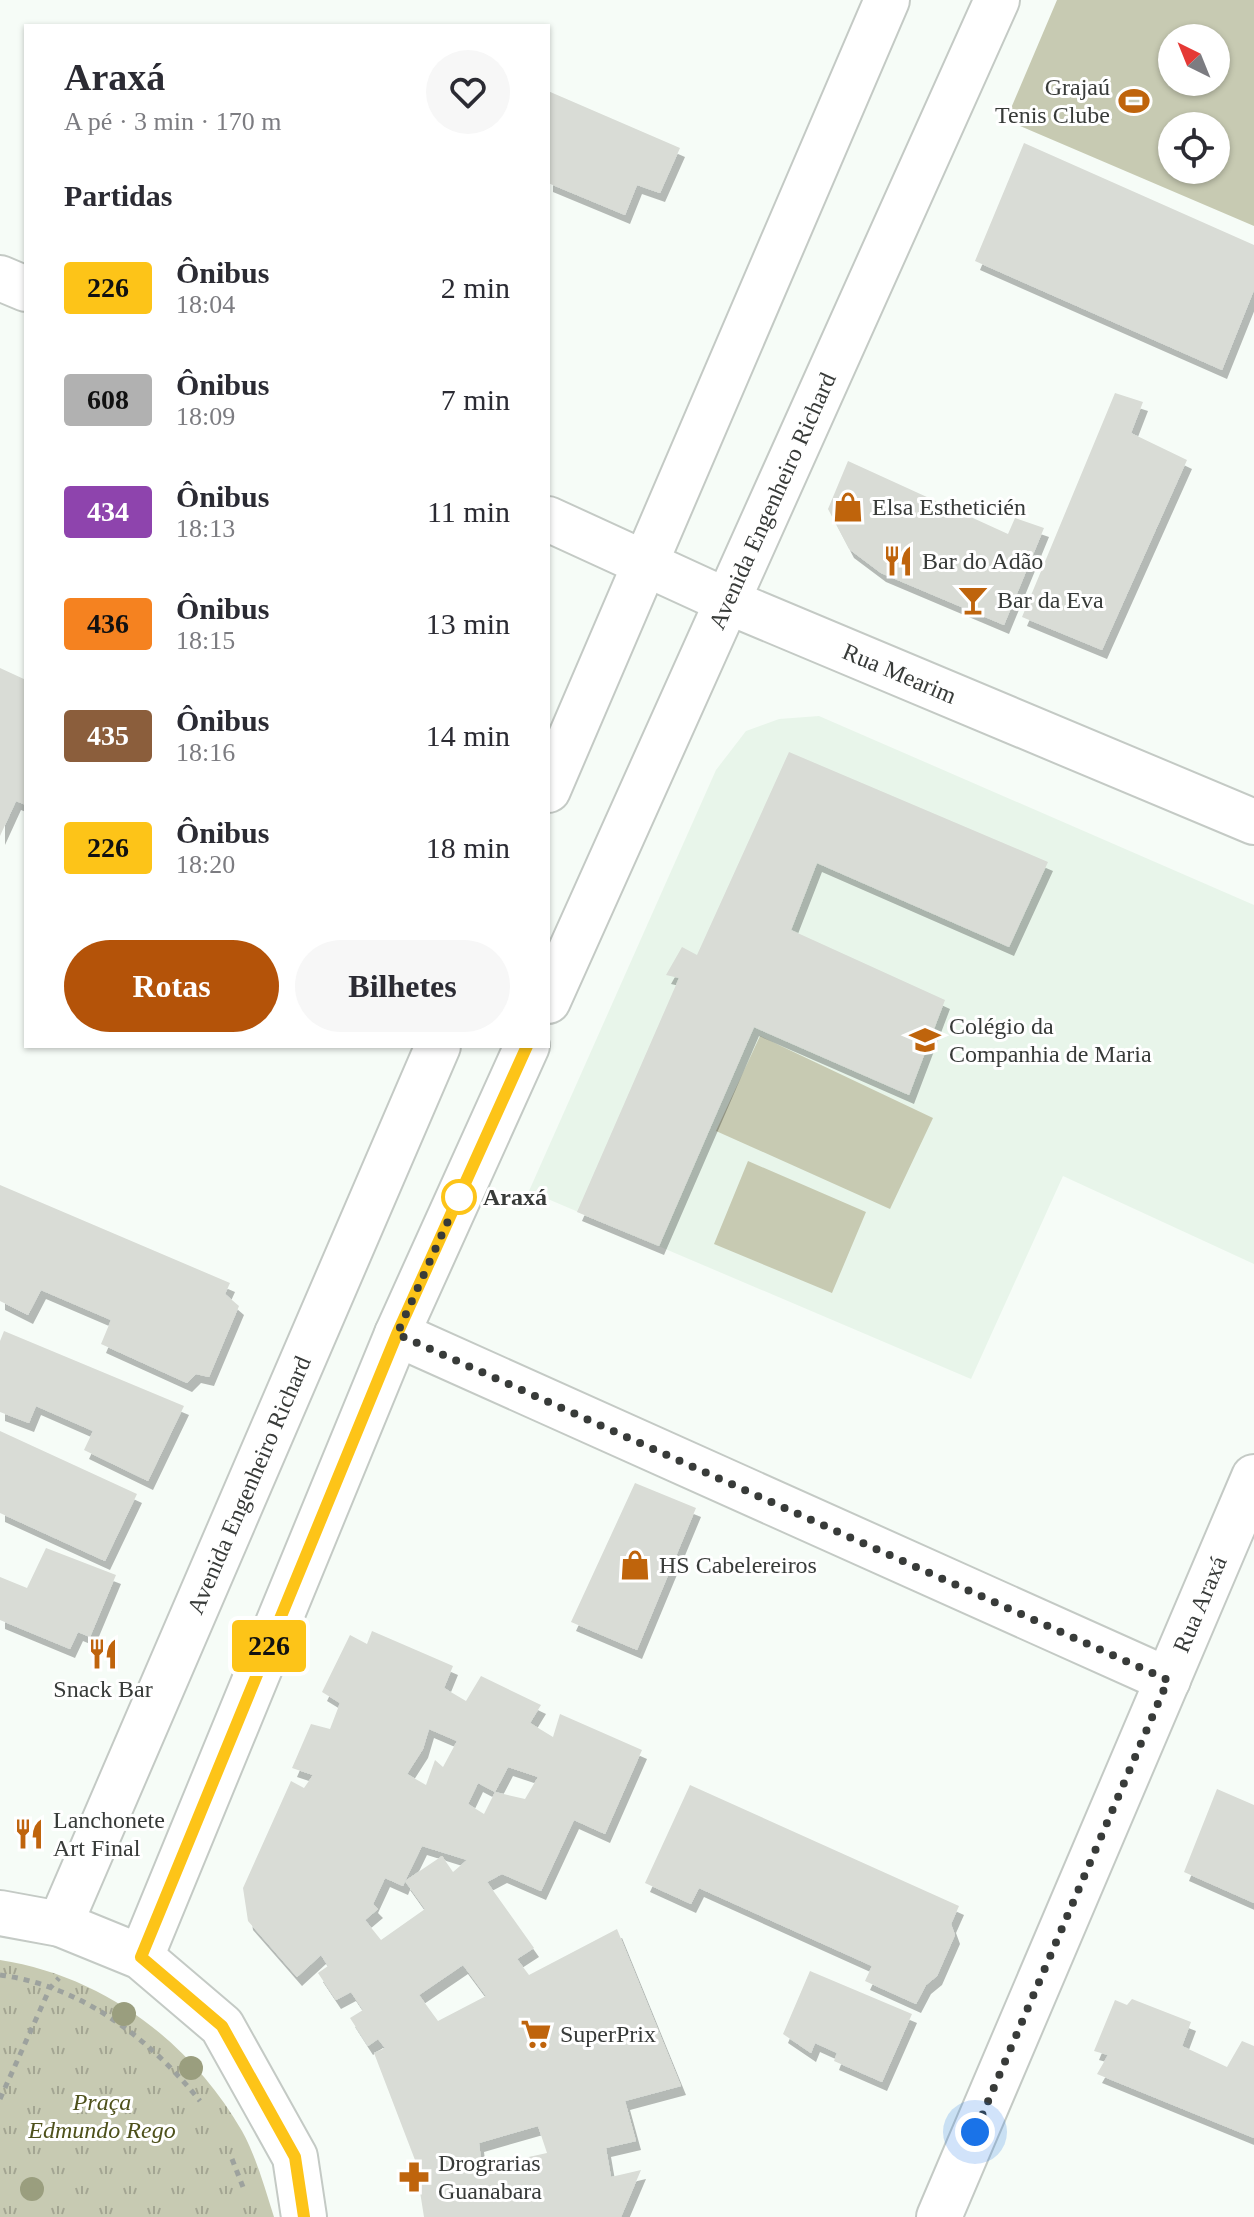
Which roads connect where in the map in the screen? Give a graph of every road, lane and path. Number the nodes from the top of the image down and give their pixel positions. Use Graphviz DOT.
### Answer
graph roads {
  1 [pos="887,0"];
  2 [pos="997,0"];
  3 [pos="0,278"];
  4 [pos="24,288"];
  5 [pos="550,520"];
  6 [pos="646,563"];
  7 [pos="729,602"];
  8 [pos="550,785"];
  9 [pos="1254,822"];
  10 [pos="550,997"];
  11 [pos="437,1048"];
  12 [pos="526,1048"];
  13 [pos="397,1334"];
  14 [pos="1254,1477"];
  15 [pos="1168,1680"];
  16 [pos="0,1913"];
  17 [pos="77,1931"];
  18 [pos="141,1957"];
  19 [pos="0,1975"];
  20 [pos="50,1988"];
  21 [pos="0,2099"];
  22 [pos="204,2106"];
  23 [pos="227,2147"];
  24 [pos="245,2192"];
  25 [pos="304,2217"];
  26 [pos="939,2217"];
  1 -- 6 [label="street"];
  2 -- 7 [label="street, Avenida Engenheiro Richard"];
  3 -- 4 [label="street"];
  5 -- 6 [label="street, Rua Mearim"];
  6 -- 7 [label="street, Rua Mearim"];
  6 -- 8 [label="street"];
  7 -- 9 [label="street, Rua Mearim"];
  7 -- 10 [label="street, Avenida Engenheiro Richard"];
  11 -- 17 [label="street, Avenida Engenheiro Richard"];
  12 -- 13 [label="street"];
  13 -- 15 [label="street"];
  13 -- 18 [label="street"];
  14 -- 15 [label="street, Rua Araxá"];
  15 -- 26 [label="street, Rua Araxá"];
  16 -- 17 [label="street"];
  17 -- 18 [label="street"];
  17 -- 20 [label="path"];
  18 -- 25 [label="street"];
  19 -- 20 [label="path"];
  20 -- 21 [label="path"];
  20 -- 22 [label="path"];
  23 -- 24 [label="path"];
}
